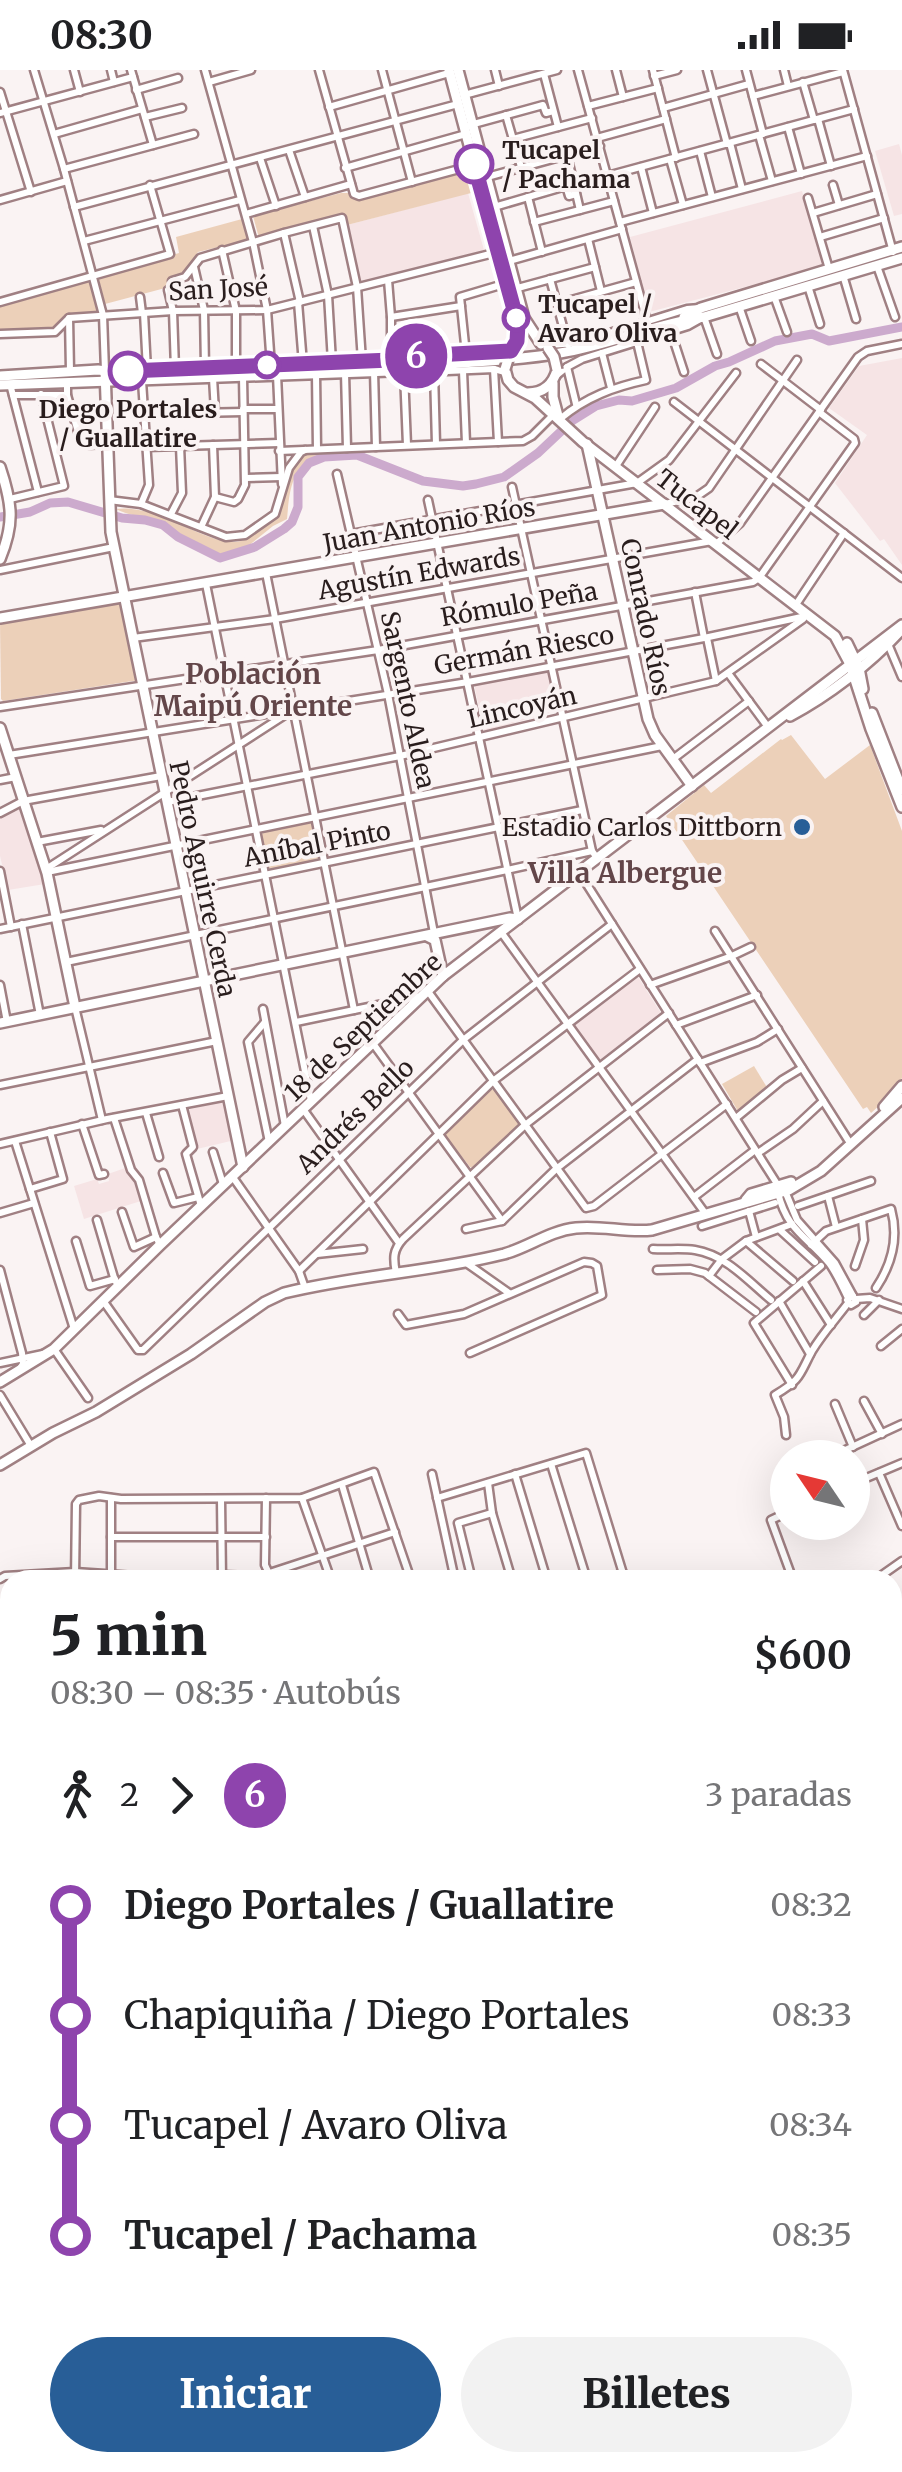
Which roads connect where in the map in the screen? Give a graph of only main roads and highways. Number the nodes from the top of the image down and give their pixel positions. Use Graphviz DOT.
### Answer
graph roads {
  1 [pos="452,71"];
  2 [pos="467,128"];
  3 [pos="898,254"];
  4 [pos="813,281"];
  5 [pos="511,287"];
  6 [pos="702,312"];
  7 [pos="544,346"];
  8 [pos="511,351"];
  9 [pos="390,365"];
  10 [pos="105,370"];
  11 [pos="273,372"];
  12 [pos="558,374"];
  13 [pos="0,376"];
  14 [pos="106,383"];
  15 [pos="7,388"];
  16 [pos="525,393"];
  17 [pos="559,418"];
  18 [pos="587,444"];
  19 [pos="0,467"];
  20 [pos="664,504"];
  21 [pos="603,515"];
  22 [pos="0,560"];
  23 [pos="124,596"];
  24 [pos="810,617"];
  25 [pos="0,618"];
  26 [pos="902,627"];
  27 [pos="850,648"];
  28 [pos="866,652"];
  29 [pos="855,666"];
  30 [pos="839,683"];
  31 [pos="858,691"];
  32 [pos="771,726"];
  33 [pos="0,728"];
  34 [pos="5,749"];
  35 [pos="692,786"];
  36 [pos="902,790"];
  37 [pos="902,807"];
  38 [pos="518,919"];
  39 [pos="431,935"];
  40 [pos="443,976"];
  41 [pos="204,981"];
  42 [pos="76,1008"];
  43 [pos="4,1022"];
  44 [pos="902,1086"];
  45 [pos="902,1098"];
  46 [pos="238,1143"];
  47 [pos="255,1156"];
  48 [pos="243,1167"];
  49 [pos="779,1194"];
  50 [pos="0,1382"];
  51 [pos="0,1465"];
  1 -- 2 [label="main road"];
  2 -- 5 [label="main road"];
  2 -- 5 [label="main road"];
  3 -- 4 [label="main road"];
  3 -- 4 [label="main road"];
  4 -- 6 [label="main road"];
  4 -- 6 [label="main road"];
  5 -- 7 [label="main road"];
  5 -- 8 [label="main road"];
  6 -- 9 [label="main road"];
  7 -- 8 [label="main road"];
  7 -- 12 [label="main road, bridge"];
  8 -- 16 [label="main road, bridge"];
  9 -- 11 [label="main road"];
  9 -- 11 [label="main road"];
  10 -- 11 [label="main road"];
  10 -- 13 [label="main road"];
  10 -- 14 [label="main road, Pedro Aguirre Cerda"];
  11 -- 14 [label="main road"];
  12 -- 16 [label="main road"];
  12 -- 17 [label="main road"];
  14 -- 15 [label="main road"];
  14 -- 23 [label="main road, Pedro Aguirre Cerda"];
  16 -- 17 [label="main road, Tucapel"];
  17 -- 18 [label="main road, Tucapel"];
  18 -- 20 [label="main road, Tucapel"];
  18 -- 21 [label="main road, Conrado Ríos"];
  19 -- 22 [label="main road"];
  20 -- 21 [label="main road, Juan Antonio Ríos"];
  20 -- 24 [label="main road, Tucapel"];
  21 -- 23 [label="main road, Juan Antonio Ríos"];
  21 -- 35 [label="main road, Conrado Ríos"];
  23 -- 25 [label="main road, Juan Antonio Ríos"];
  23 -- 41 [label="main road, Pedro Aguirre Cerda"];
  24 -- 27 [label="main road, Tucapel"];
  24 -- 29 [label="main road, Tucapel"];
  26 -- 28 [label="main road, 18 de Septiembre"];
  26 -- 29 [label="main road, 18 de Septiembre"];
  27 -- 28 [label="main road"];
  27 -- 29 [label="main road, Tucapel"];
  28 -- 29 [label="main road, 18 de Septiembre"];
  29 -- 30 [label="main road, 18 de Septiembre"];
  29 -- 31 [label="main road, Tucapel"];
  29 -- 32 [label="main road, 18 de Septiembre"];
  29 -- 36 [label="main road, Tucapel"];
  30 -- 31 [label="main road"];
  30 -- 32 [label="main road, 18 de Septiembre"];
  31 -- 37 [label="main road, Tucapel"];
  32 -- 35 [label="main road, 18 de Septiembre"];
  33 -- 34 [label="main road"];
  34 -- 42 [label="main road"];
  35 -- 38 [label="main road, 18 de Septiembre"];
  38 -- 39 [label="main road"];
  38 -- 40 [label="main road, 18 de Septiembre"];
  39 -- 40 [label="main road, Sargento Aldea"];
  39 -- 41 [label="main road"];
  40 -- 47 [label="main road, 18 de Septiembre"];
  41 -- 42 [label="main road"];
  41 -- 46 [label="main road, Pedro Aguirre Cerda"];
  42 -- 43 [label="main road"];
  44 -- 49 [label="main road"];
  45 -- 49 [label="main road"];
  46 -- 47 [label="main road"];
  46 -- 48 [label="main road, Pedro Aguirre Cerda"];
  47 -- 48 [label="main road, 18 de Septiembre"];
  48 -- 50 [label="main road, 18 de Septiembre"];
  49 -- 51 [label="main road"];
}
